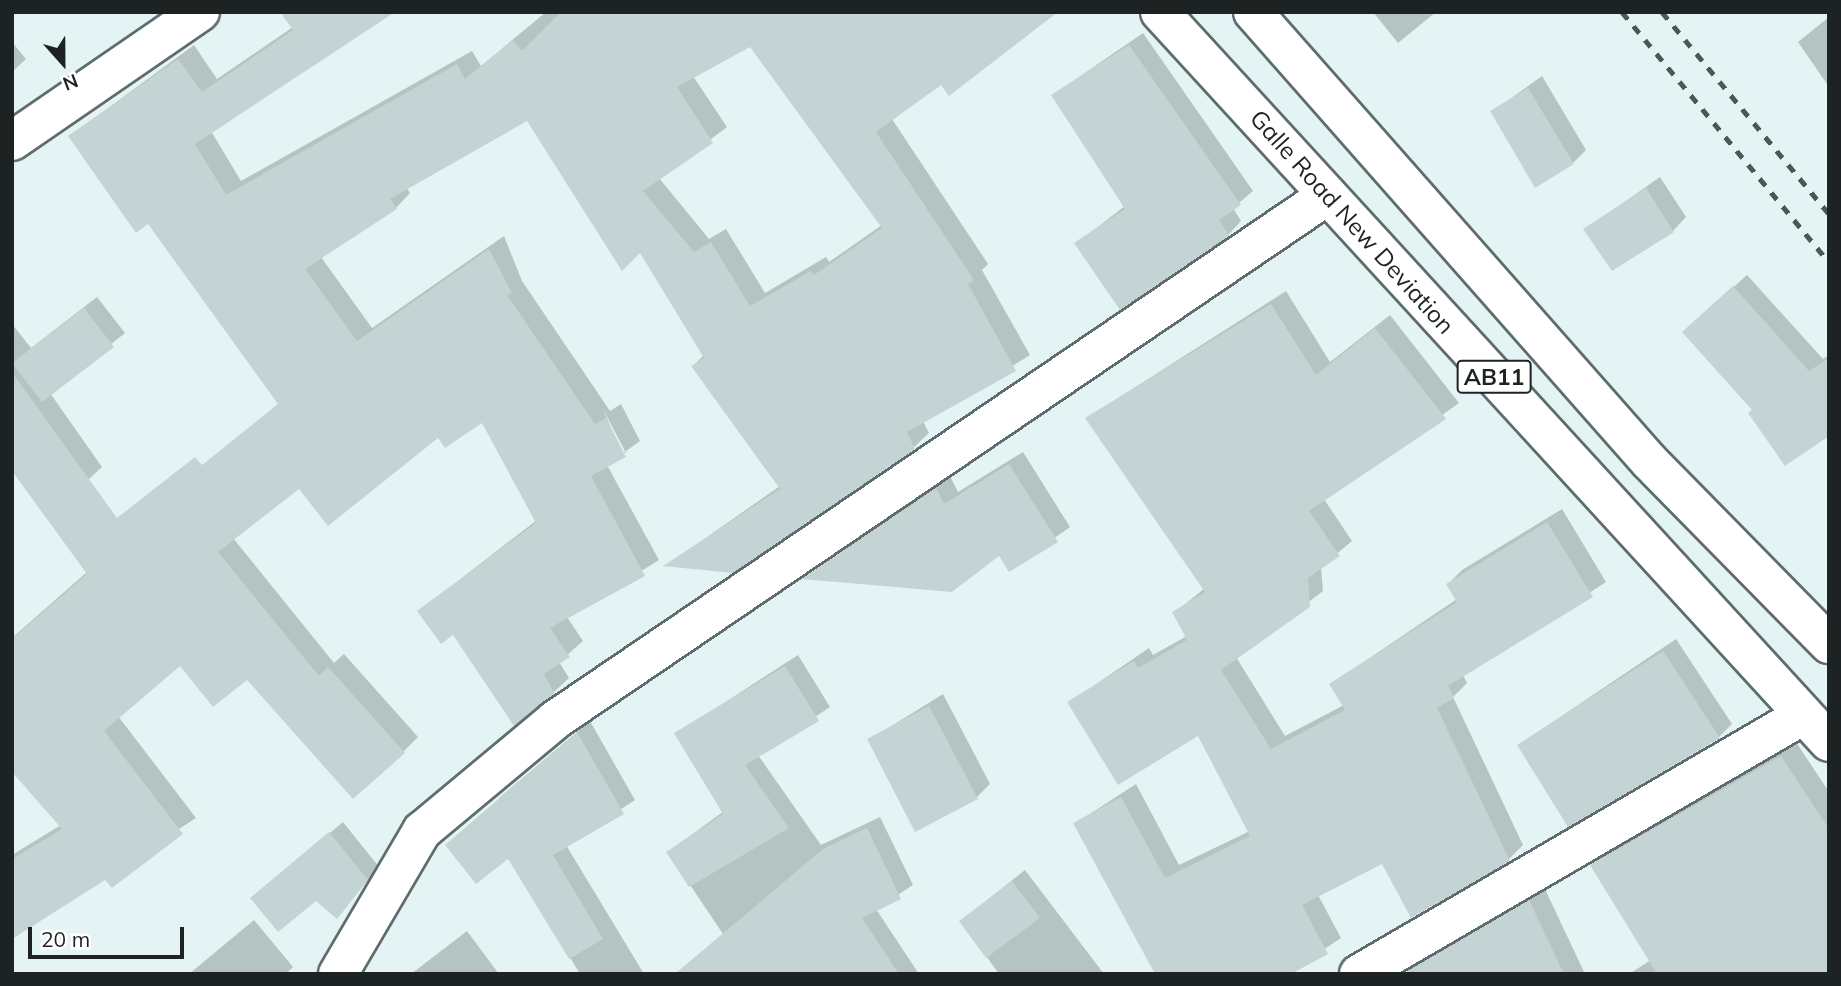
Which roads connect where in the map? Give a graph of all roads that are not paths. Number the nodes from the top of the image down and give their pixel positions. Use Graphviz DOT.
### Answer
graph roads {
  1 [pos="200,12"];
  2 [pos="1160,12"];
  3 [pos="1253,12"];
  4 [pos="12,141"];
  5 [pos="1328,195"];
  6 [pos="1829,644"];
  7 [pos="1816,729"];
  8 [pos="338,974"];
  9 [pos="1359,974"];
  1 -- 4 [label="street"];
  2 -- 5 [label="street, Galle Road New Deviation / AB11"];
  3 -- 6 [label="street, AB11"];
  5 -- 7 [label="street, Galle Road New Deviation / AB11"];
  5 -- 8 [label="street"];
  7 -- 9 [label="street"];
}
